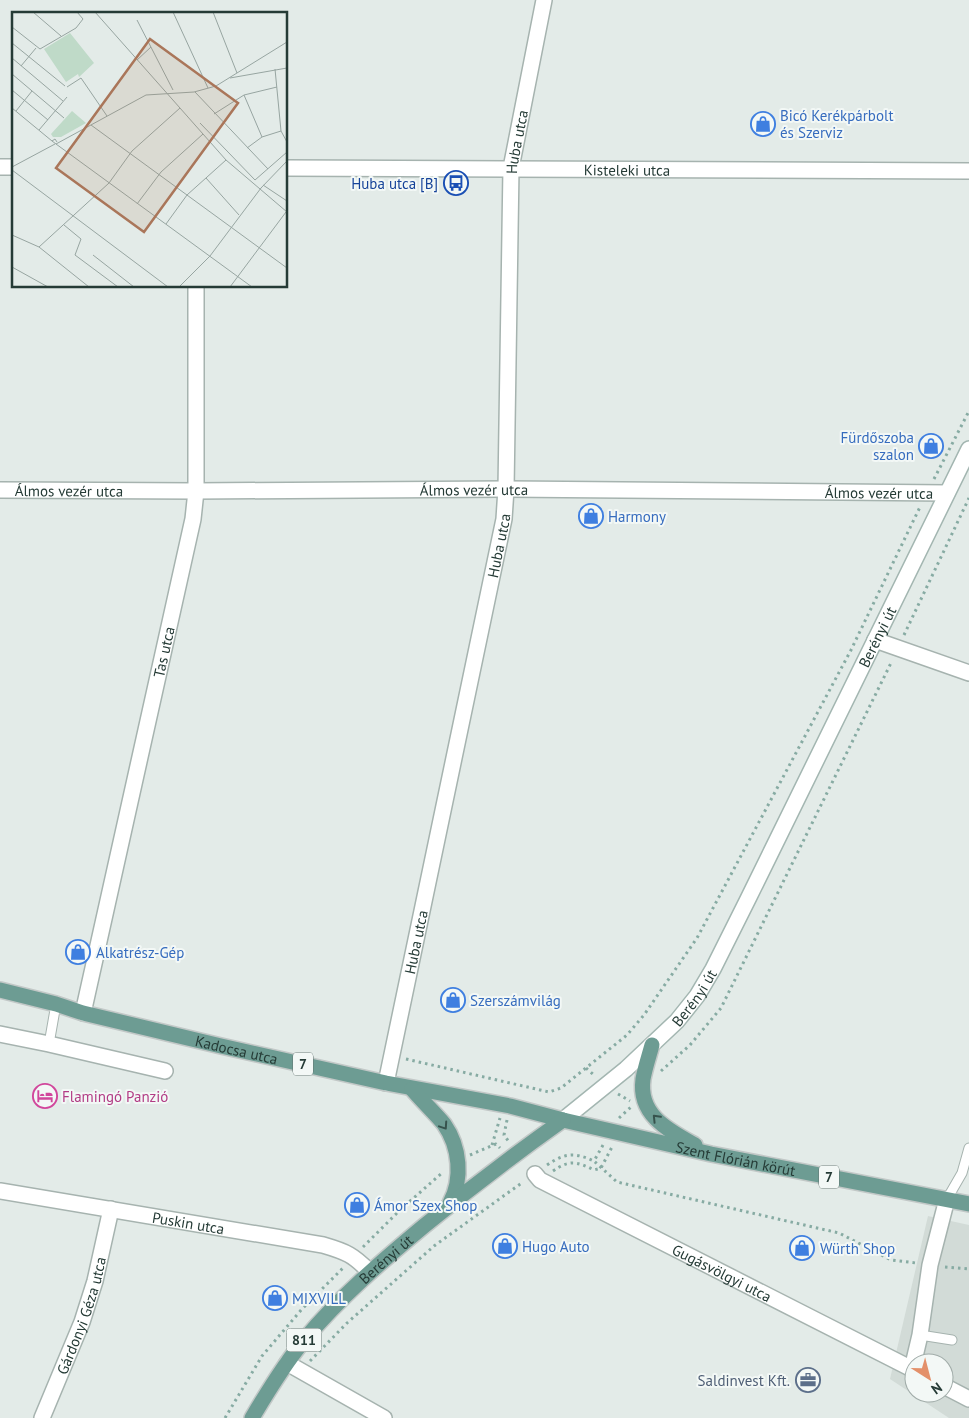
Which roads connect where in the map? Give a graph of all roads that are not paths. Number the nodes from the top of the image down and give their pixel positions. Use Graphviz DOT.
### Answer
graph roads {
  1 [pos="544,0"];
  2 [pos="288,168"];
  3 [pos="511,168"];
  4 [pos="969,171"];
  5 [pos="196,288"];
  6 [pos="969,449"];
  7 [pos="506,489"];
  8 [pos="0,490"];
  9 [pos="196,491"];
  10 [pos="947,493"];
  11 [pos="875,640"];
  12 [pos="969,673"];
  13 [pos="0,990"];
  14 [pos="56,1004"];
  15 [pos="83,1013"];
  16 [pos="0,1034"];
  17 [pos="49,1044"];
  18 [pos="652,1045"];
  19 [pos="165,1071"];
  20 [pos="386,1083"];
  21 [pos="412,1088"];
  22 [pos="563,1120"];
  23 [pos="969,1148"];
  24 [pos="711,1154"];
  25 [pos="534,1174"];
  26 [pos="0,1191"];
  27 [pos="947,1199"];
  28 [pos="969,1204"];
  29 [pos="449,1205"];
  30 [pos="111,1209"];
  31 [pos="370,1272"];
  32 [pos="920,1335"];
  33 [pos="952,1340"];
  34 [pos="916,1353"];
  35 [pos="287,1363"];
  36 [pos="904,1364"];
  37 [pos="954,1391"];
  38 [pos="969,1399"];
  39 [pos="42,1418"];
  40 [pos="252,1418"];
  41 [pos="384,1418"];
  1 -- 3 [label="street, Huba utca"];
  2 -- 3 [label="street, Kisteleki utca"];
  3 -- 4 [label="street, Kisteleki utca"];
  3 -- 7 [label="street, Huba utca"];
  5 -- 9 [label="street, Tas utca"];
  6 -- 10 [label="street, Berényi út"];
  7 -- 9 [label="street, Álmos vezér utca"];
  7 -- 10 [label="street, Álmos vezér utca"];
  7 -- 20 [label="street, Huba utca"];
  8 -- 9 [label="street, Álmos vezér utca"];
  9 -- 15 [label="street, Tas utca"];
  10 -- 11 [label="street, Berényi út"];
  11 -- 12 [label="street"];
  11 -- 18 [label="street, Berényi út"];
  13 -- 14 [label="main road, Kadocsa utca / 7"];
  14 -- 15 [label="main road, Kadocsa utca / 7"];
  14 -- 17 [label="lane"];
  15 -- 20 [label="main road, Kadocsa utca / 7"];
  16 -- 17 [label="street"];
  17 -- 19 [label="street"];
  18 -- 22 [label="street, Berényi út"];
  24 -- 18 [label="main road, one-way"];
  20 -- 21 [label="main road, Kadocsa utca / 7"];
  21 -- 22 [label="main road, Kadocsa utca / 7"];
  21 -- 29 [label="main road, one-way"];
  22 -- 24 [label="main road, Szent Flórián körút / 7"];
  22 -- 29 [label="main road, Berényi út / 811"];
  23 -- 27 [label="lane"];
  24 -- 27 [label="main road, Szent Flórián körút / 7"];
  25 -- 36 [label="street, Gugásvölgyi utca"];
  26 -- 30 [label="street, Puskin utca"];
  27 -- 28 [label="main road, Szent Flórián körút / 7"];
  27 -- 32 [label="street, Gugásvölgyi utca"];
  29 -- 31 [label="main road, Berényi út / 811"];
  30 -- 31 [label="street, Puskin utca"];
  30 -- 39 [label="street, Gárdonyi Géza utca"];
  31 -- 35 [label="main road, Berényi út / 811"];
  32 -- 33 [label="lane"];
  32 -- 34 [label="street, Gugásvölgyi utca"];
  35 -- 40 [label="main road, Berényi út / 811"];
  35 -- 41 [label="street"];
  37 -- 38 [label="street"];
}
